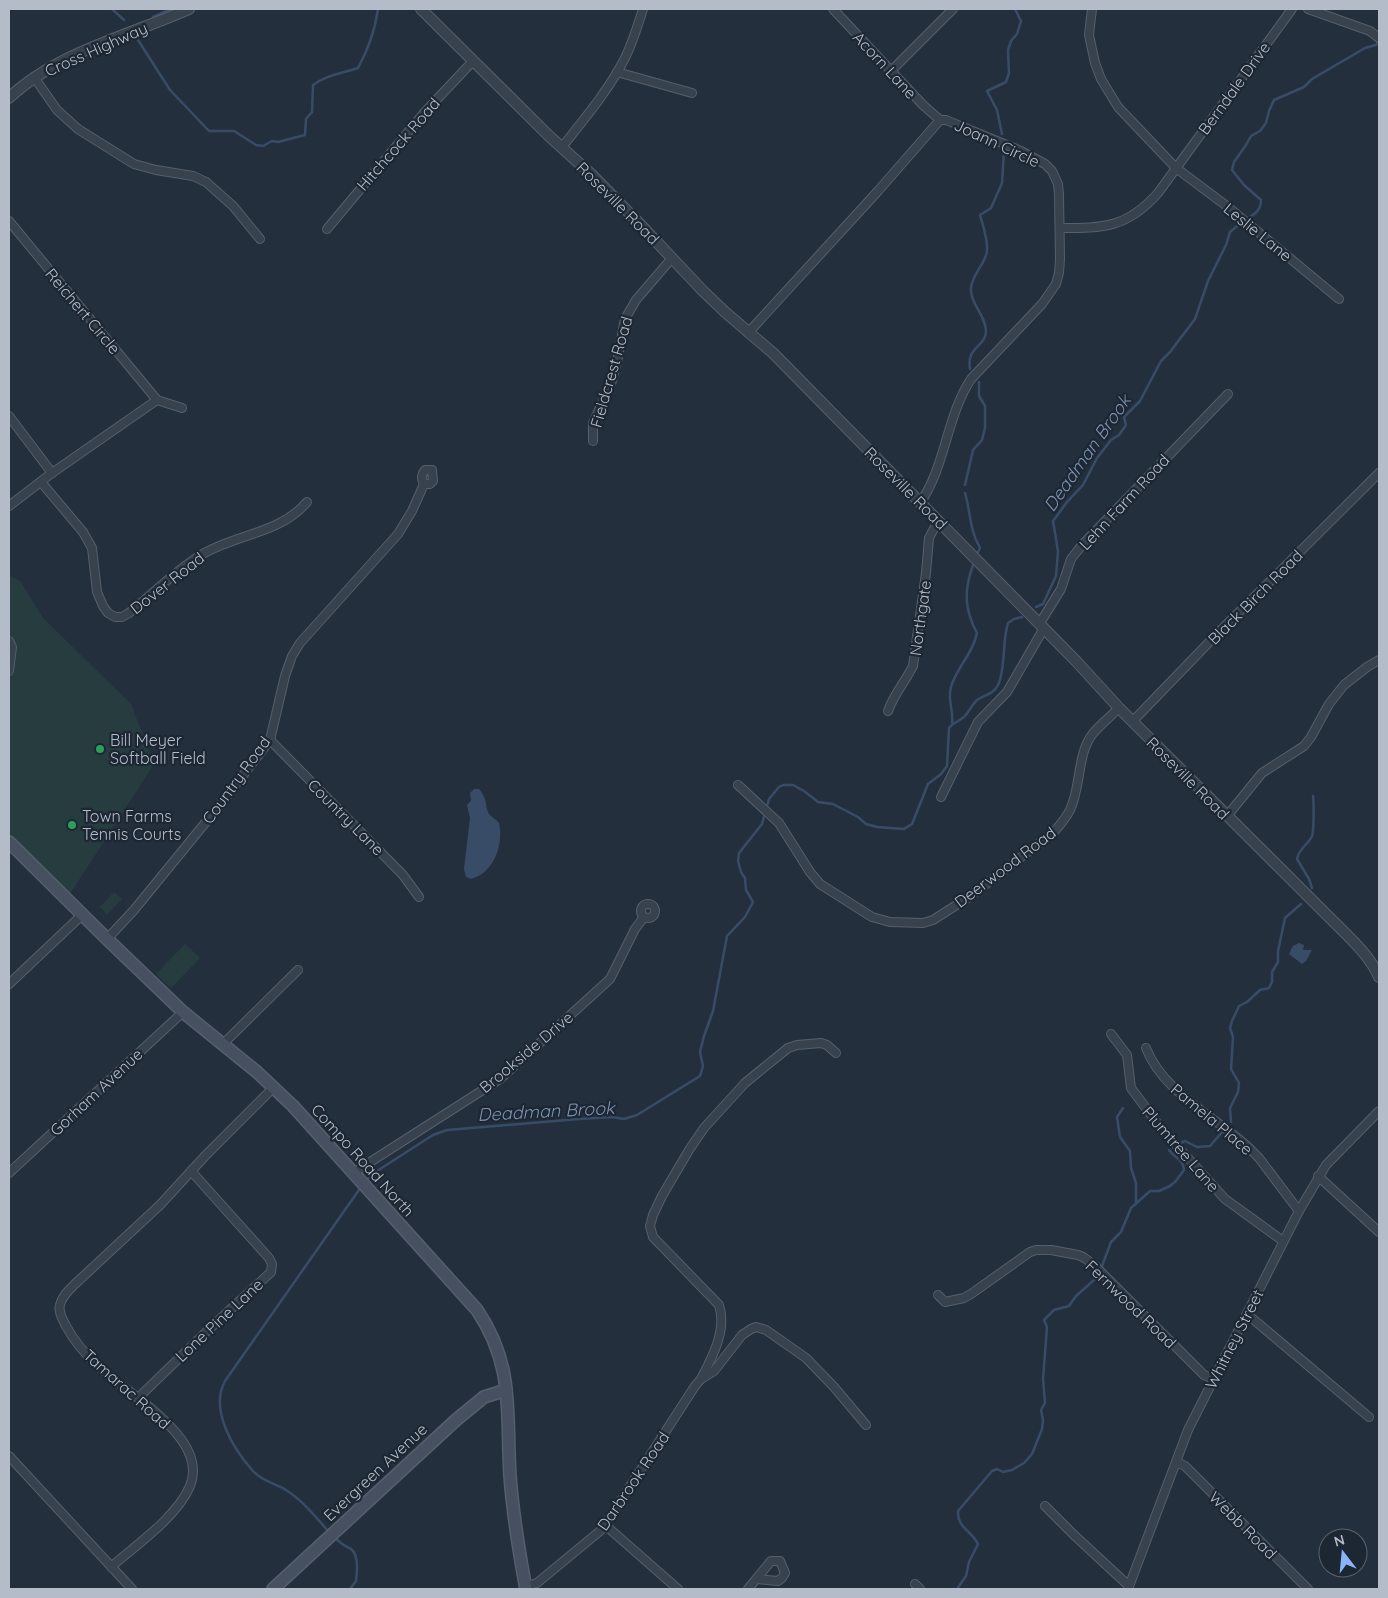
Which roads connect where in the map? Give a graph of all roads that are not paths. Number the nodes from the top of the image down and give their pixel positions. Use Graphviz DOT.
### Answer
graph roads {
  1 [pos="189,9"];
  2 [pos="421,9"];
  3 [pos="643,9"];
  4 [pos="833,9"];
  5 [pos="953,9"];
  6 [pos="1092,9"];
  7 [pos="1292,9"];
  8 [pos="1308,9"];
  9 [pos="1377,36"];
  10 [pos="473,60"];
  11 [pos="890,71"];
  12 [pos="616,72"];
  13 [pos="34,77"];
  14 [pos="692,93"];
  15 [pos="9,98"];
  16 [pos="940,120"];
  17 [pos="562,147"];
  18 [pos="1176,168"];
  19 [pos="9,221"];
  20 [pos="1060,228"];
  21 [pos="327,229"];
  22 [pos="260,238"];
  23 [pos="672,258"];
  24 [pos="1339,299"];
  25 [pos="748,333"];
  26 [pos="1228,394"];
  27 [pos="157,400"];
  28 [pos="182,408"];
  29 [pos="9,416"];
  30 [pos="593,441"];
  31 [pos="52,473"];
  32 [pos="1379,474"];
  33 [pos="40,482"];
  34 [pos="424,484"];
  35 [pos="307,502"];
  36 [pos="920,503"];
  37 [pos="9,506"];
  38 [pos="938,521"];
  39 [pos="1042,626"];
  40 [pos="9,641"];
  41 [pos="1379,660"];
  42 [pos="9,671"];
  43 [pos="1119,708"];
  44 [pos="888,711"];
  45 [pos="1132,722"];
  46 [pos="270,740"];
  47 [pos="738,785"];
  48 [pos="941,797"];
  49 [pos="1227,816"];
  50 [pos="9,842"];
  51 [pos="420,896"];
  52 [pos="82,915"];
  53 [pos="644,917"];
  54 [pos="107,940"];
  55 [pos="298,970"];
  56 [pos="1379,977"];
  57 [pos="9,984"];
  58 [pos="183,1012"];
  59 [pos="1111,1034"];
  60 [pos="223,1044"];
  61 [pos="1146,1048"];
  62 [pos="836,1054"];
  63 [pos="274,1087"];
  64 [pos="1379,1111"];
  65 [pos="191,1171"];
  66 [pos="9,1173"];
  67 [pos="1318,1176"];
  68 [pos="359,1180"];
  69 [pos="1299,1210"];
  70 [pos="1379,1232"];
  71 [pos="1283,1241"];
  72 [pos="938,1295"];
  73 [pos="1247,1314"];
  74 [pos="702,1379"];
  75 [pos="1213,1380"];
  76 [pos="506,1390"];
  77 [pos="138,1398"];
  78 [pos="1369,1417"];
  79 [pos="866,1425"];
  80 [pos="9,1456"];
  81 [pos="1176,1462"];
  82 [pos="1045,1506"];
  83 [pos="605,1525"];
  84 [pos="111,1567"];
  85 [pos="757,1579"];
  86 [pos="1129,1587"];
  87 [pos="526,1588"];
  88 [pos="132,1589"];
  89 [pos="273,1589"];
  90 [pos="678,1589"];
  91 [pos="748,1589"];
  92 [pos="1308,1589"];
  1 -- 13 [label="street, Cross Highway"];
  2 -- 10 [label="street, Roseville Road"];
  3 -- 12 [label="street"];
  4 -- 11 [label="street, Acorn Lane"];
  5 -- 11 [label="street"];
  6 -- 18 [label="street"];
  7 -- 18 [label="street, Berndale Drive"];
  8 -- 9 [label="street"];
  10 -- 17 [label="street, Roseville Road"];
  10 -- 21 [label="street, Hitchcock Road"];
  11 -- 16 [label="street, Acorn Lane"];
  12 -- 14 [label="street"];
  12 -- 17 [label="street"];
  13 -- 15 [label="street, Cross Highway"];
  13 -- 22 [label="street"];
  16 -- 20 [label="street, Joann Circle"];
  16 -- 25 [label="street, Joann Circle"];
  17 -- 23 [label="street, Roseville Road"];
  18 -- 20 [label="street, Berndale Drive"];
  18 -- 24 [label="street, Leslie Lane"];
  19 -- 27 [label="street, Reichert Circle"];
  20 -- 36 [label="street, Joann Circle"];
  23 -- 25 [label="street, Roseville Road"];
  23 -- 30 [label="street, Fieldcrest Road"];
  25 -- 36 [label="street, Roseville Road"];
  26 -- 39 [label="street, Lehn Farm Road"];
  27 -- 28 [label="street"];
  27 -- 31 [label="street"];
  29 -- 31 [label="street"];
  31 -- 33 [label="street"];
  32 -- 45 [label="street, Black Birch Road"];
  33 -- 35 [label="street, Dover Road"];
  33 -- 37 [label="street"];
  34 -- 46 [label="street, Country Road"];
  36 -- 38 [label="street, Roseville Road"];
  38 -- 39 [label="street, Roseville Road"];
  38 -- 44 [label="street, Northgate"];
  39 -- 43 [label="street, Roseville Road"];
  39 -- 48 [label="street, Lehn Farm Road"];
  40 -- 42 [label="street"];
  41 -- 49 [label="street"];
  43 -- 45 [label="street, Roseville Road"];
  43 -- 47 [label="street, Deerwood Road"];
  45 -- 49 [label="street, Roseville Road"];
  46 -- 51 [label="street, Country Lane"];
  46 -- 54 [label="street, Country Road"];
  49 -- 56 [label="street, Roseville Road"];
  50 -- 52 [label="main road, Compo Road North"];
  52 -- 54 [label="main road, Compo Road North"];
  52 -- 57 [label="street"];
  53 -- 68 [label="street, Brookside Drive"];
  54 -- 58 [label="main road, Compo Road North"];
  55 -- 60 [label="street"];
  58 -- 60 [label="main road, Compo Road North"];
  58 -- 66 [label="street, Gorham Avenue"];
  59 -- 71 [label="street, Plumtree Lane"];
  60 -- 63 [label="main road, Compo Road North"];
  61 -- 69 [label="street, Pamela Place"];
  62 -- 74 [label="street, Darbrook Road"];
  63 -- 65 [label="street, Tamarac Road"];
  63 -- 68 [label="main road, Compo Road North"];
  64 -- 67 [label="street, Whitney Street"];
  65 -- 77 [label="street, Tamarac Road"];
  65 -- 77 [label="street, Lone Pine Lane"];
  67 -- 69 [label="street, Whitney Street"];
  67 -- 70 [label="street"];
  68 -- 76 [label="main road, Compo Road North"];
  69 -- 71 [label="street, Whitney Street"];
  71 -- 73 [label="street, Whitney Street"];
  72 -- 75 [label="street, Fernwood Road"];
  73 -- 75 [label="street, Whitney Street"];
  73 -- 78 [label="street"];
  74 -- 79 [label="street, Darbrook Road"];
  74 -- 83 [label="street, Darbrook Road"];
  75 -- 81 [label="street, Whitney Street"];
  76 -- 87 [label="main road, Compo Road North"];
  76 -- 89 [label="main road, Evergreen Avenue"];
  77 -- 84 [label="street, Tamarac Road"];
  80 -- 84 [label="street"];
  81 -- 86 [label="street, Whitney Street"];
  81 -- 92 [label="street, Webb Road"];
  82 -- 86 [label="street"];
  83 -- 87 [label="street, Darbrook Road"];
  83 -- 90 [label="street"];
  84 -- 88 [label="street"];
  85 -- 91 [label="street"];
}
